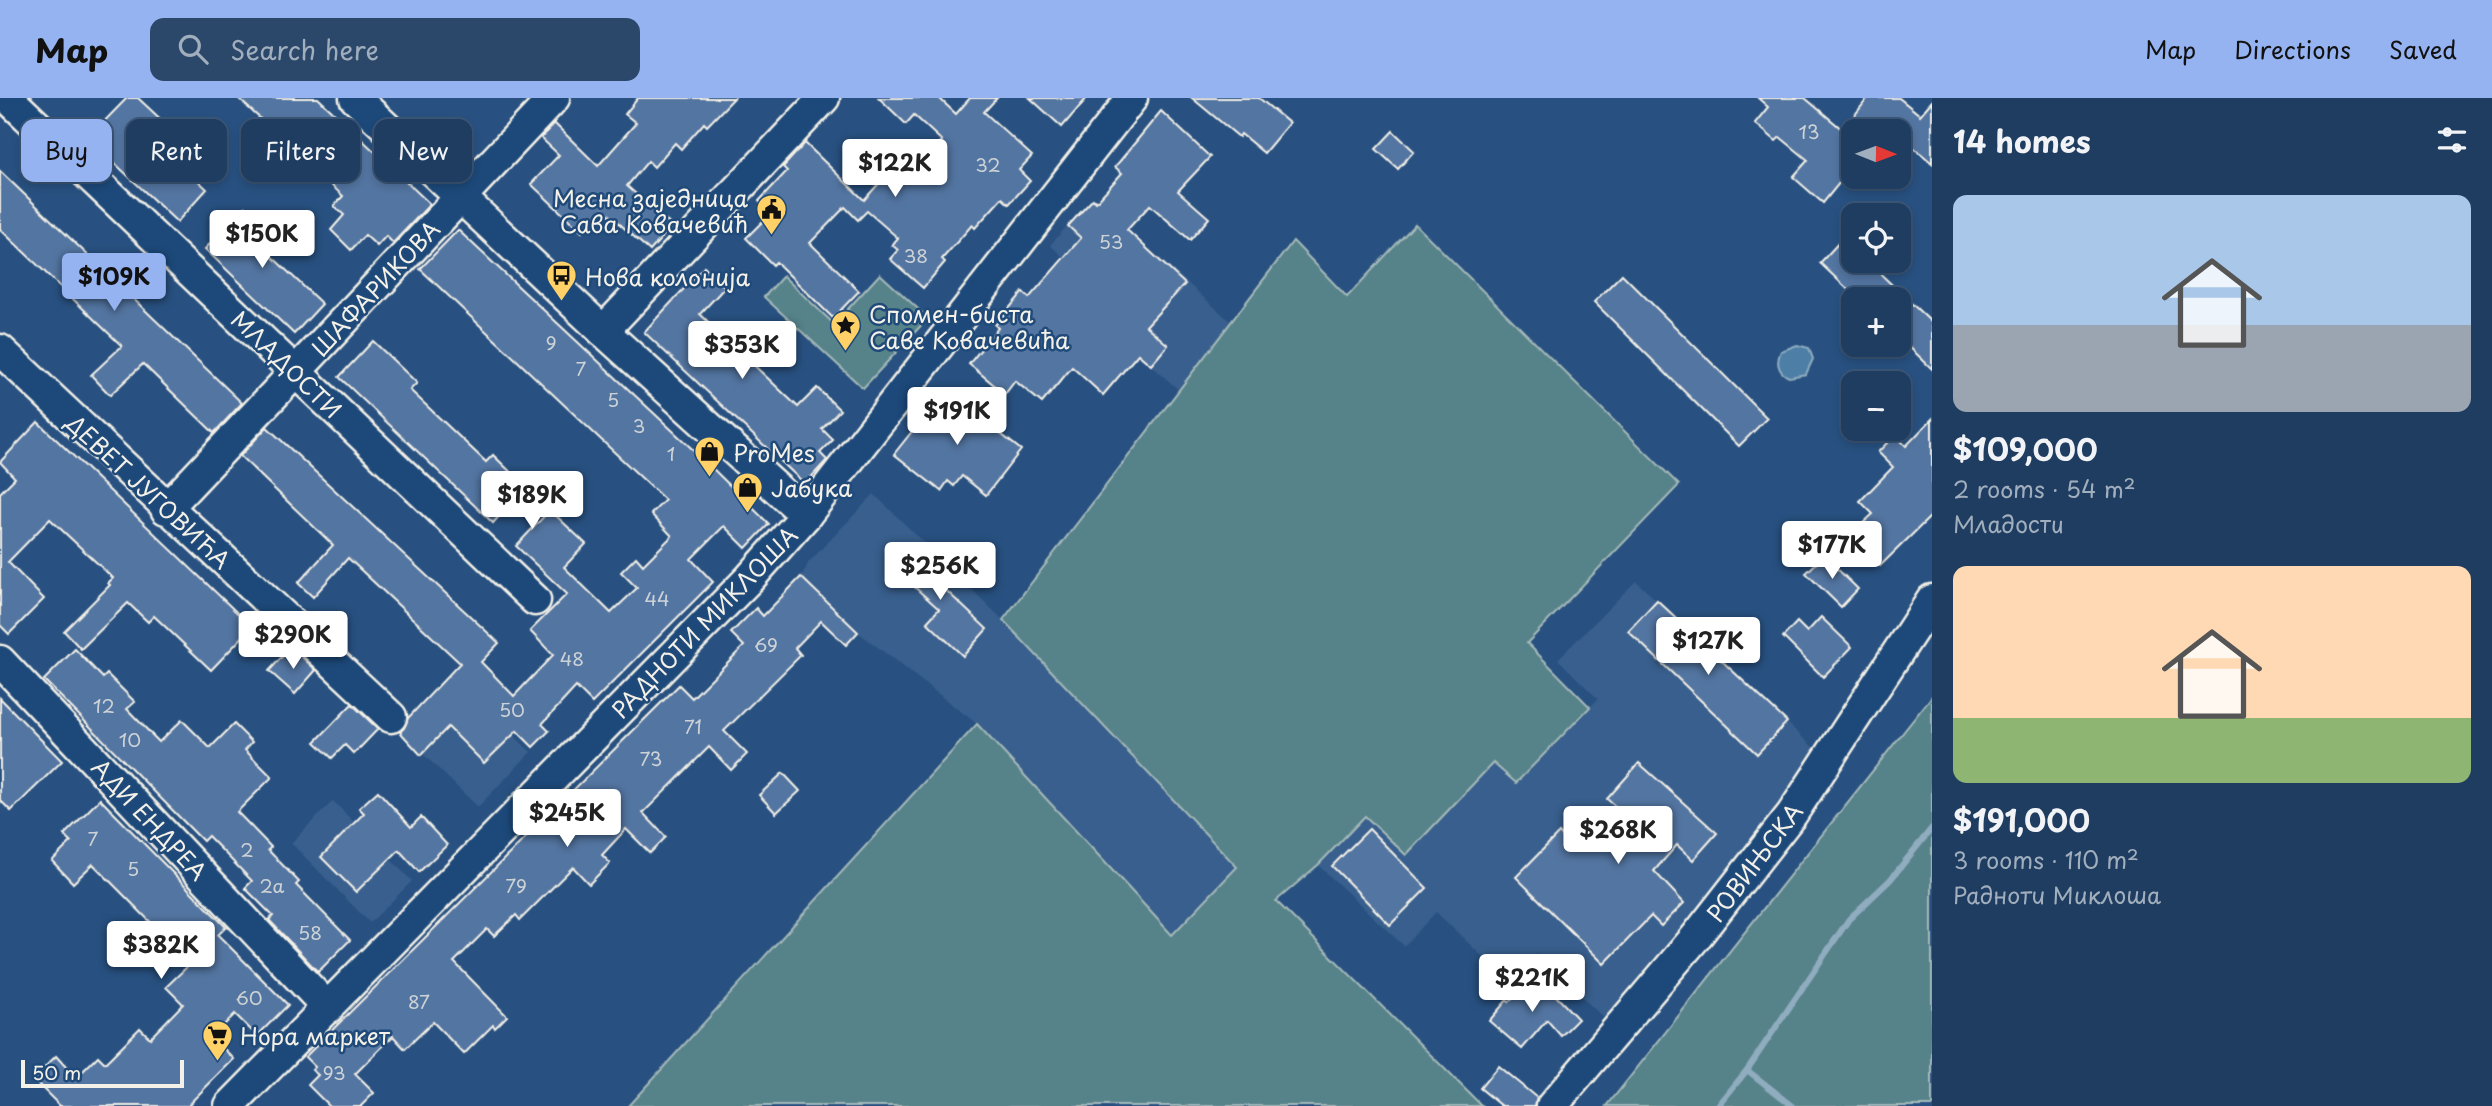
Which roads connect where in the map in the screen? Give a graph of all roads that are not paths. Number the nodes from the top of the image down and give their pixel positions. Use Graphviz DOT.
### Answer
graph roads {
  1 [pos="8,98"];
  2 [pos="355,98"];
  3 [pos="554,98"];
  4 [pos="824,98"];
  5 [pos="1132,98"];
  6 [pos="460,197"];
  7 [pos="603,331"];
  8 [pos="0,350"];
  9 [pos="296,372"];
  10 [pos="166,509"];
  11 [pos="806,515"];
  12 [pos="534,600"];
  13 [pos="1932,600"];
  14 [pos="0,661"];
  15 [pos="391,717"];
  16 [pos="328,1008"];
  17 [pos="230,1106"];
  18 [pos="1552,1106"];
  1 -- 9 [label="street, МЛАДОСТИ"];
  2 -- 6 [label="street"];
  3 -- 6 [label="street, ШАФАРИКОВА"];
  4 -- 7 [label="street"];
  5 -- 11 [label="street, РАДНОТИ МИКЛОША"];
  6 -- 7 [label="street"];
  6 -- 9 [label="street, ШАФАРИКОВА"];
  7 -- 11 [label="street"];
  8 -- 10 [label="street, ДЕВЕТ ЈУГОВИЋА"];
  9 -- 10 [label="street, ШАФАРИКОВА"];
  9 -- 12 [label="street, МЛАДОСТИ"];
  10 -- 15 [label="street, ДЕВЕТ ЈУГОВИЋА"];
  11 -- 16 [label="street, РАДНОТИ МИКЛОША"];
  13 -- 18 [label="street, РОВИЊСКА"];
  14 -- 16 [label="street, АДИ ЕНДРЕА"];
  16 -- 17 [label="street, РАДНОТИ МИКЛОША"];
}
